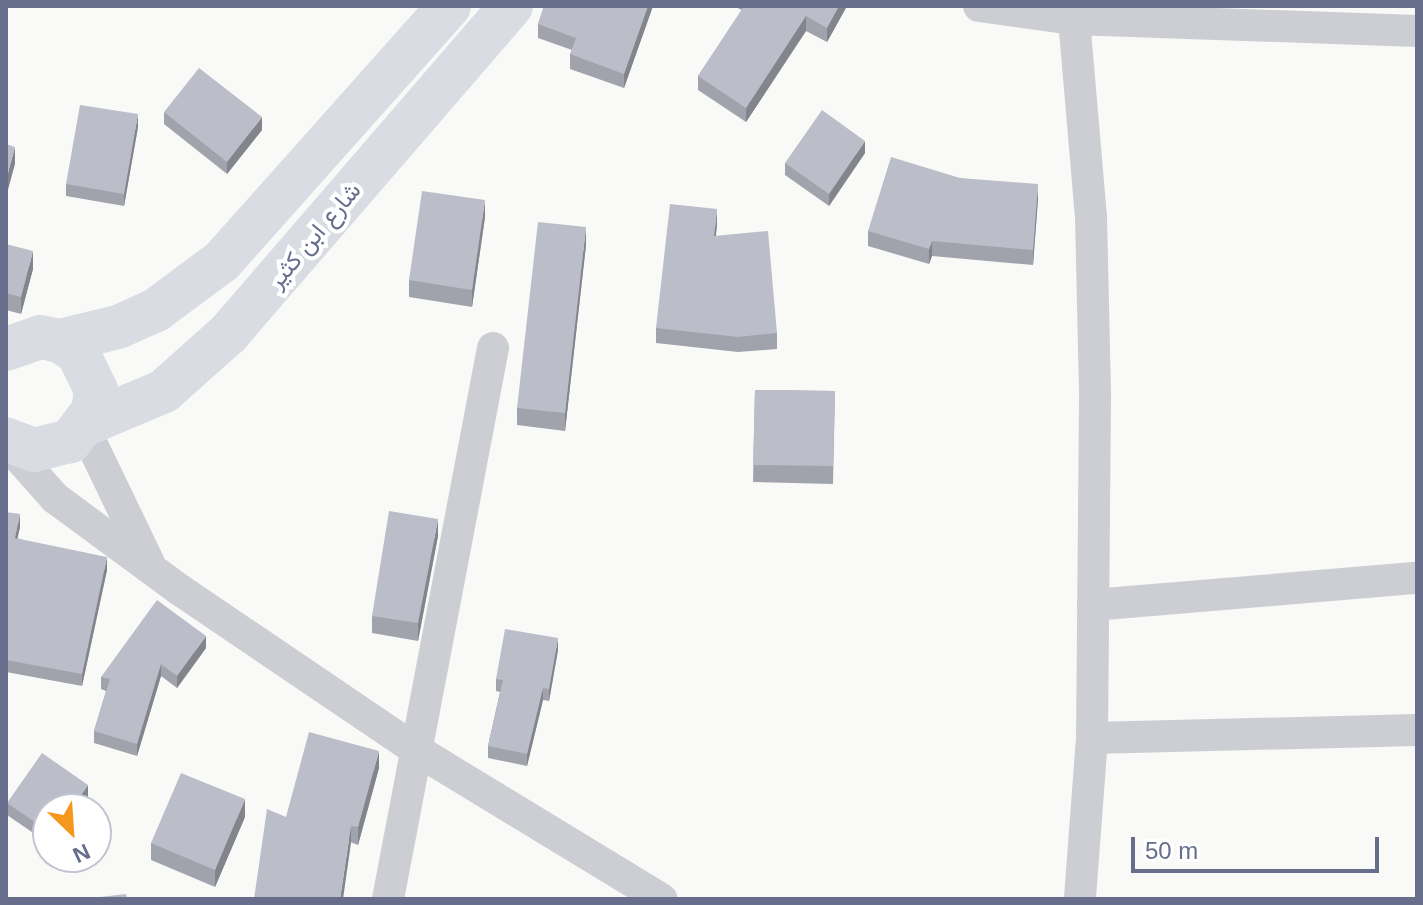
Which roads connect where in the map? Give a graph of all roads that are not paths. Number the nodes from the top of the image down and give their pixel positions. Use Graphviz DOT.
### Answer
graph roads {
  1 [pos="449,6"];
  2 [pos="511,6"];
  3 [pos="979,6"];
  4 [pos="1074,19"];
  5 [pos="1417,31"];
  6 [pos="60,341"];
  7 [pos="493,348"];
  8 [pos="6,349"];
  9 [pos="85,426"];
  10 [pos="6,441"];
  11 [pos="153,569"];
  12 [pos="1417,578"];
  13 [pos="1093,605"];
  14 [pos="1417,730"];
  15 [pos="1092,738"];
  16 [pos="418,751"];
  17 [pos="388,899"];
  18 [pos="661,899"];
  19 [pos="1080,899"];
  1 -- 6 [label="street, شارع ابن كثير"];
  2 -- 9 [label="street, شارع ابن كثير"];
  3 -- 4 [label="street"];
  4 -- 5 [label="street"];
  4 -- 13 [label="street"];
  6 -- 8 [label="street, شارع ابن كثير"];
  6 -- 9 [label="street"];
  7 -- 16 [label="street"];
  9 -- 10 [label="street, شارع ابن كثير"];
  9 -- 11 [label="street"];
  10 -- 11 [label="street"];
  11 -- 16 [label="street"];
  12 -- 13 [label="street"];
  13 -- 15 [label="street"];
  14 -- 15 [label="street"];
  15 -- 19 [label="street"];
  16 -- 17 [label="street"];
  16 -- 18 [label="street"];
}
